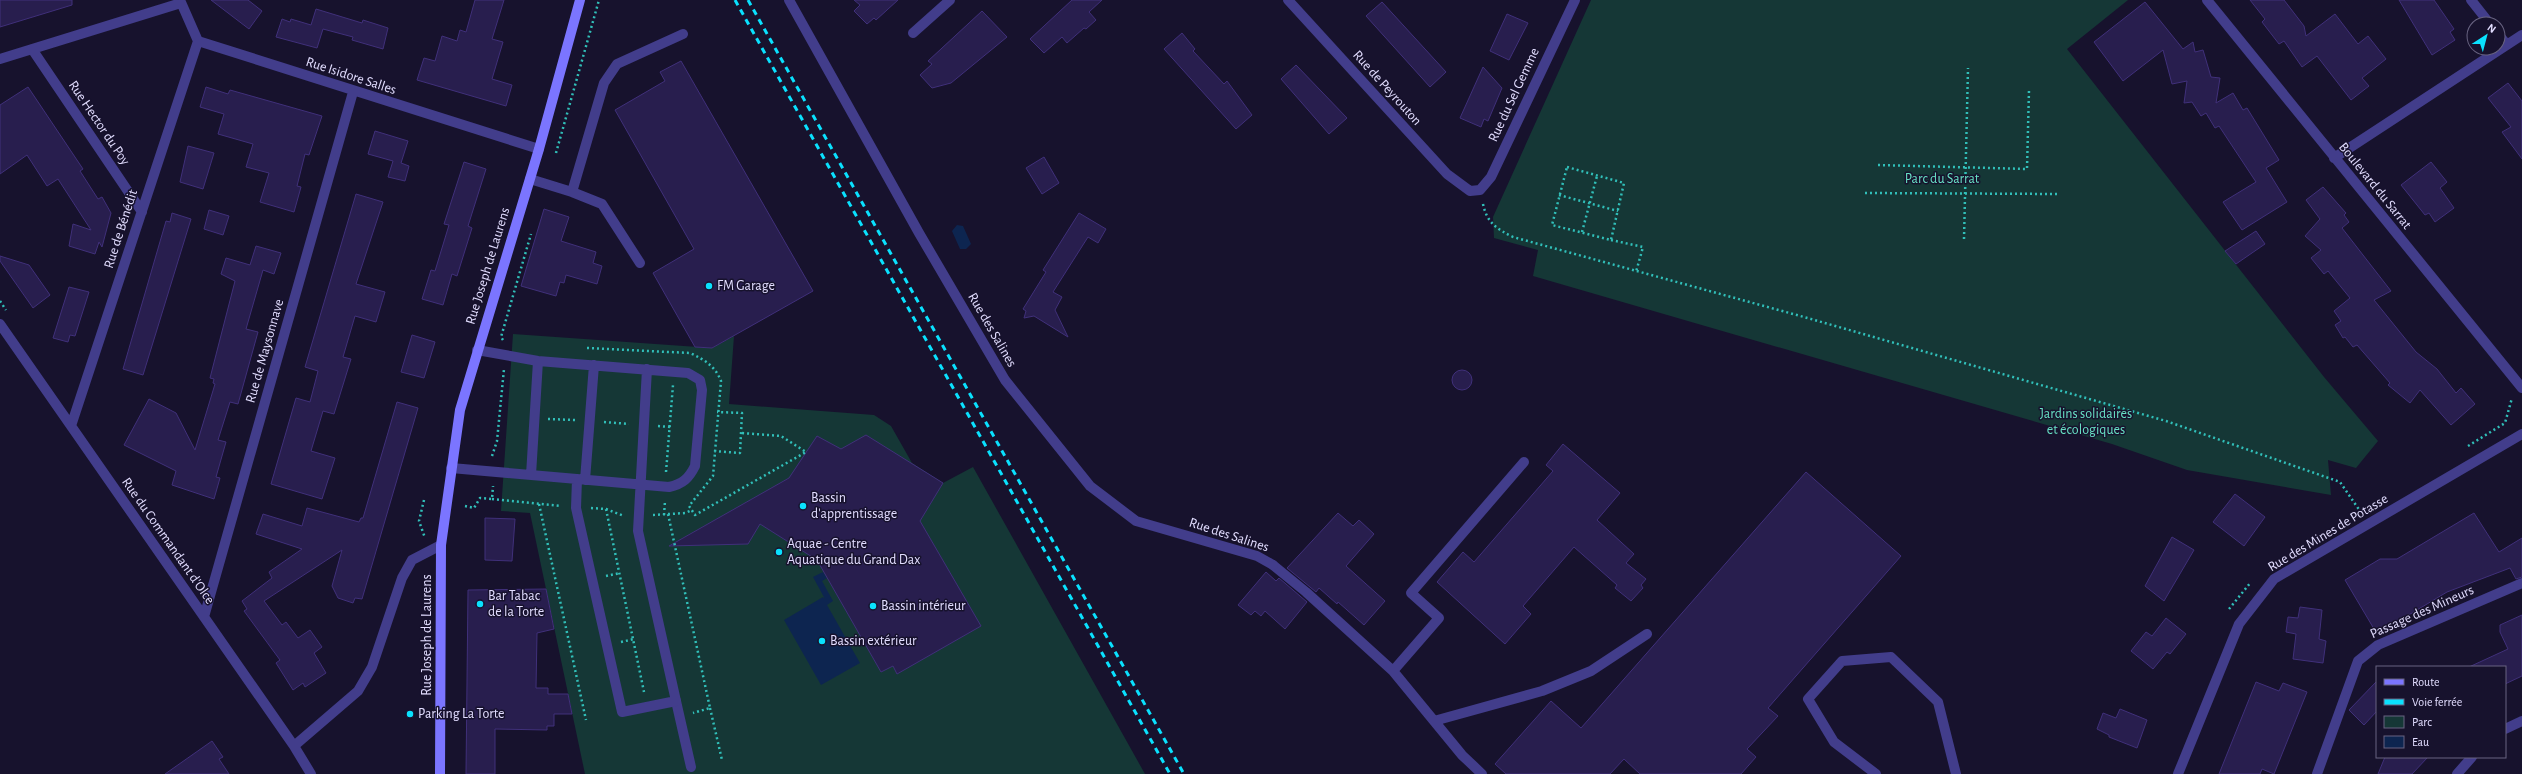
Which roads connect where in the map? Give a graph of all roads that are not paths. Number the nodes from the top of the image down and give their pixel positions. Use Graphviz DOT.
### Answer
graph roads {
  1 [pos="580,0"];
  2 [pos="789,0"];
  3 [pos="950,0"];
  4 [pos="1288,0"];
  5 [pos="1575,0"];
  6 [pos="2207,0"];
  7 [pos="2471,0"];
  8 [pos="181,1"];
  9 [pos="2484,16"];
  10 [pos="913,33"];
  11 [pos="683,34"];
  12 [pos="2522,35"];
  13 [pos="198,40"];
  14 [pos="2507,45"];
  15 [pos="32,49"];
  16 [pos="0,59"];
  17 [pos="353,92"];
  18 [pos="539,149"];
  19 [pos="2334,158"];
  20 [pos="530,180"];
  21 [pos="1475,191"];
  22 [pos="572,192"];
  23 [pos="142,212"];
  24 [pos="640,263"];
  25 [pos="0,324"];
  26 [pos="477,350"];
  27 [pos="538,361"];
  28 [pos="594,365"];
  29 [pos="647,369"];
  30 [pos="2522,388"];
  31 [pos="71,426"];
  32 [pos="2522,434"];
  33 [pos="1524,462"];
  34 [pos="451,468"];
  35 [pos="531,475"];
  36 [pos="581,480"];
  37 [pos="639,484"];
  38 [pos="441,545"];
  39 [pos="2522,583"];
  40 [pos="204,617"];
  41 [pos="1647,634"];
  42 [pos="1393,671"];
  43 [pos="676,701"];
  44 [pos="1434,721"];
  45 [pos="2522,721"];
  46 [pos="2506,729"];
  47 [pos="294,746"];
  48 [pos="2471,758"];
  49 [pos="691,767"];
  50 [pos="312,774"];
  51 [pos="440,774"];
  52 [pos="1482,774"];
  53 [pos="1876,774"];
  54 [pos="1956,774"];
  55 [pos="2178,774"];
  56 [pos="2317,774"];
  57 [pos="2457,774"];
  1 -- 18 [label="main road, Rue Joseph de Laurens"];
  2 -- 42 [label="street, Rue des Salines"];
  3 -- 10 [label="street"];
  4 -- 21 [label="street, Rue de Peyrouton"];
  5 -- 21 [label="street, Rue du Sel Gemme"];
  6 -- 19 [label="street, Boulevard du Sarrat"];
  7 -- 9 [label="street"];
  8 -- 13 [label="street"];
  8 -- 15 [label="street"];
  11 -- 22 [label="street"];
  12 -- 14 [label="street"];
  13 -- 17 [label="street, Rue Isidore Salles"];
  13 -- 23 [label="street, Rue de Bénédit"];
  14 -- 19 [label="street"];
  15 -- 16 [label="street"];
  15 -- 23 [label="street, Rue Hector du Poy"];
  17 -- 18 [label="street, Rue Isidore Salles"];
  17 -- 40 [label="street, Rue de Maysonnave"];
  18 -- 20 [label="main road, Rue Joseph de Laurens"];
  19 -- 30 [label="street, Boulevard du Sarrat"];
  20 -- 22 [label="street"];
  20 -- 26 [label="main road, Rue Joseph de Laurens"];
  22 -- 24 [label="street"];
  23 -- 31 [label="street, Rue de Bénédit"];
  25 -- 31 [label="street, Rue du Commandant d'Olce"];
  26 -- 27 [label="street"];
  26 -- 34 [label="main road, Rue Joseph de Laurens"];
  27 -- 28 [label="street"];
  27 -- 35 [label="street"];
  28 -- 29 [label="street"];
  28 -- 36 [label="street"];
  29 -- 37 [label="street"];
  29 -- 37 [label="street"];
  31 -- 40 [label="street, Rue du Commandant d'Olce"];
  32 -- 55 [label="street, Rue des Mines de Potasse"];
  33 -- 42 [label="street"];
  34 -- 35 [label="street"];
  34 -- 38 [label="main road, Rue Joseph de Laurens"];
  35 -- 36 [label="street"];
  36 -- 37 [label="street"];
  36 -- 43 [label="street"];
  37 -- 43 [label="street"];
  38 -- 47 [label="street, Rue Joseph de Laurens"];
  38 -- 51 [label="main road, Rue Joseph de Laurens"];
  39 -- 56 [label="street, Passage des Mineurs"];
  40 -- 47 [label="street, Rue du Commandant d'Olce"];
  41 -- 44 [label="street"];
  42 -- 44 [label="street, Rue des Salines"];
  43 -- 49 [label="street"];
  44 -- 52 [label="street, Rue des Salines"];
  45 -- 46 [label="street"];
  47 -- 50 [label="street, Rue du Commandant d'Olce"];
  48 -- 57 [label="street"];
  53 -- 54 [label="street"];
}
